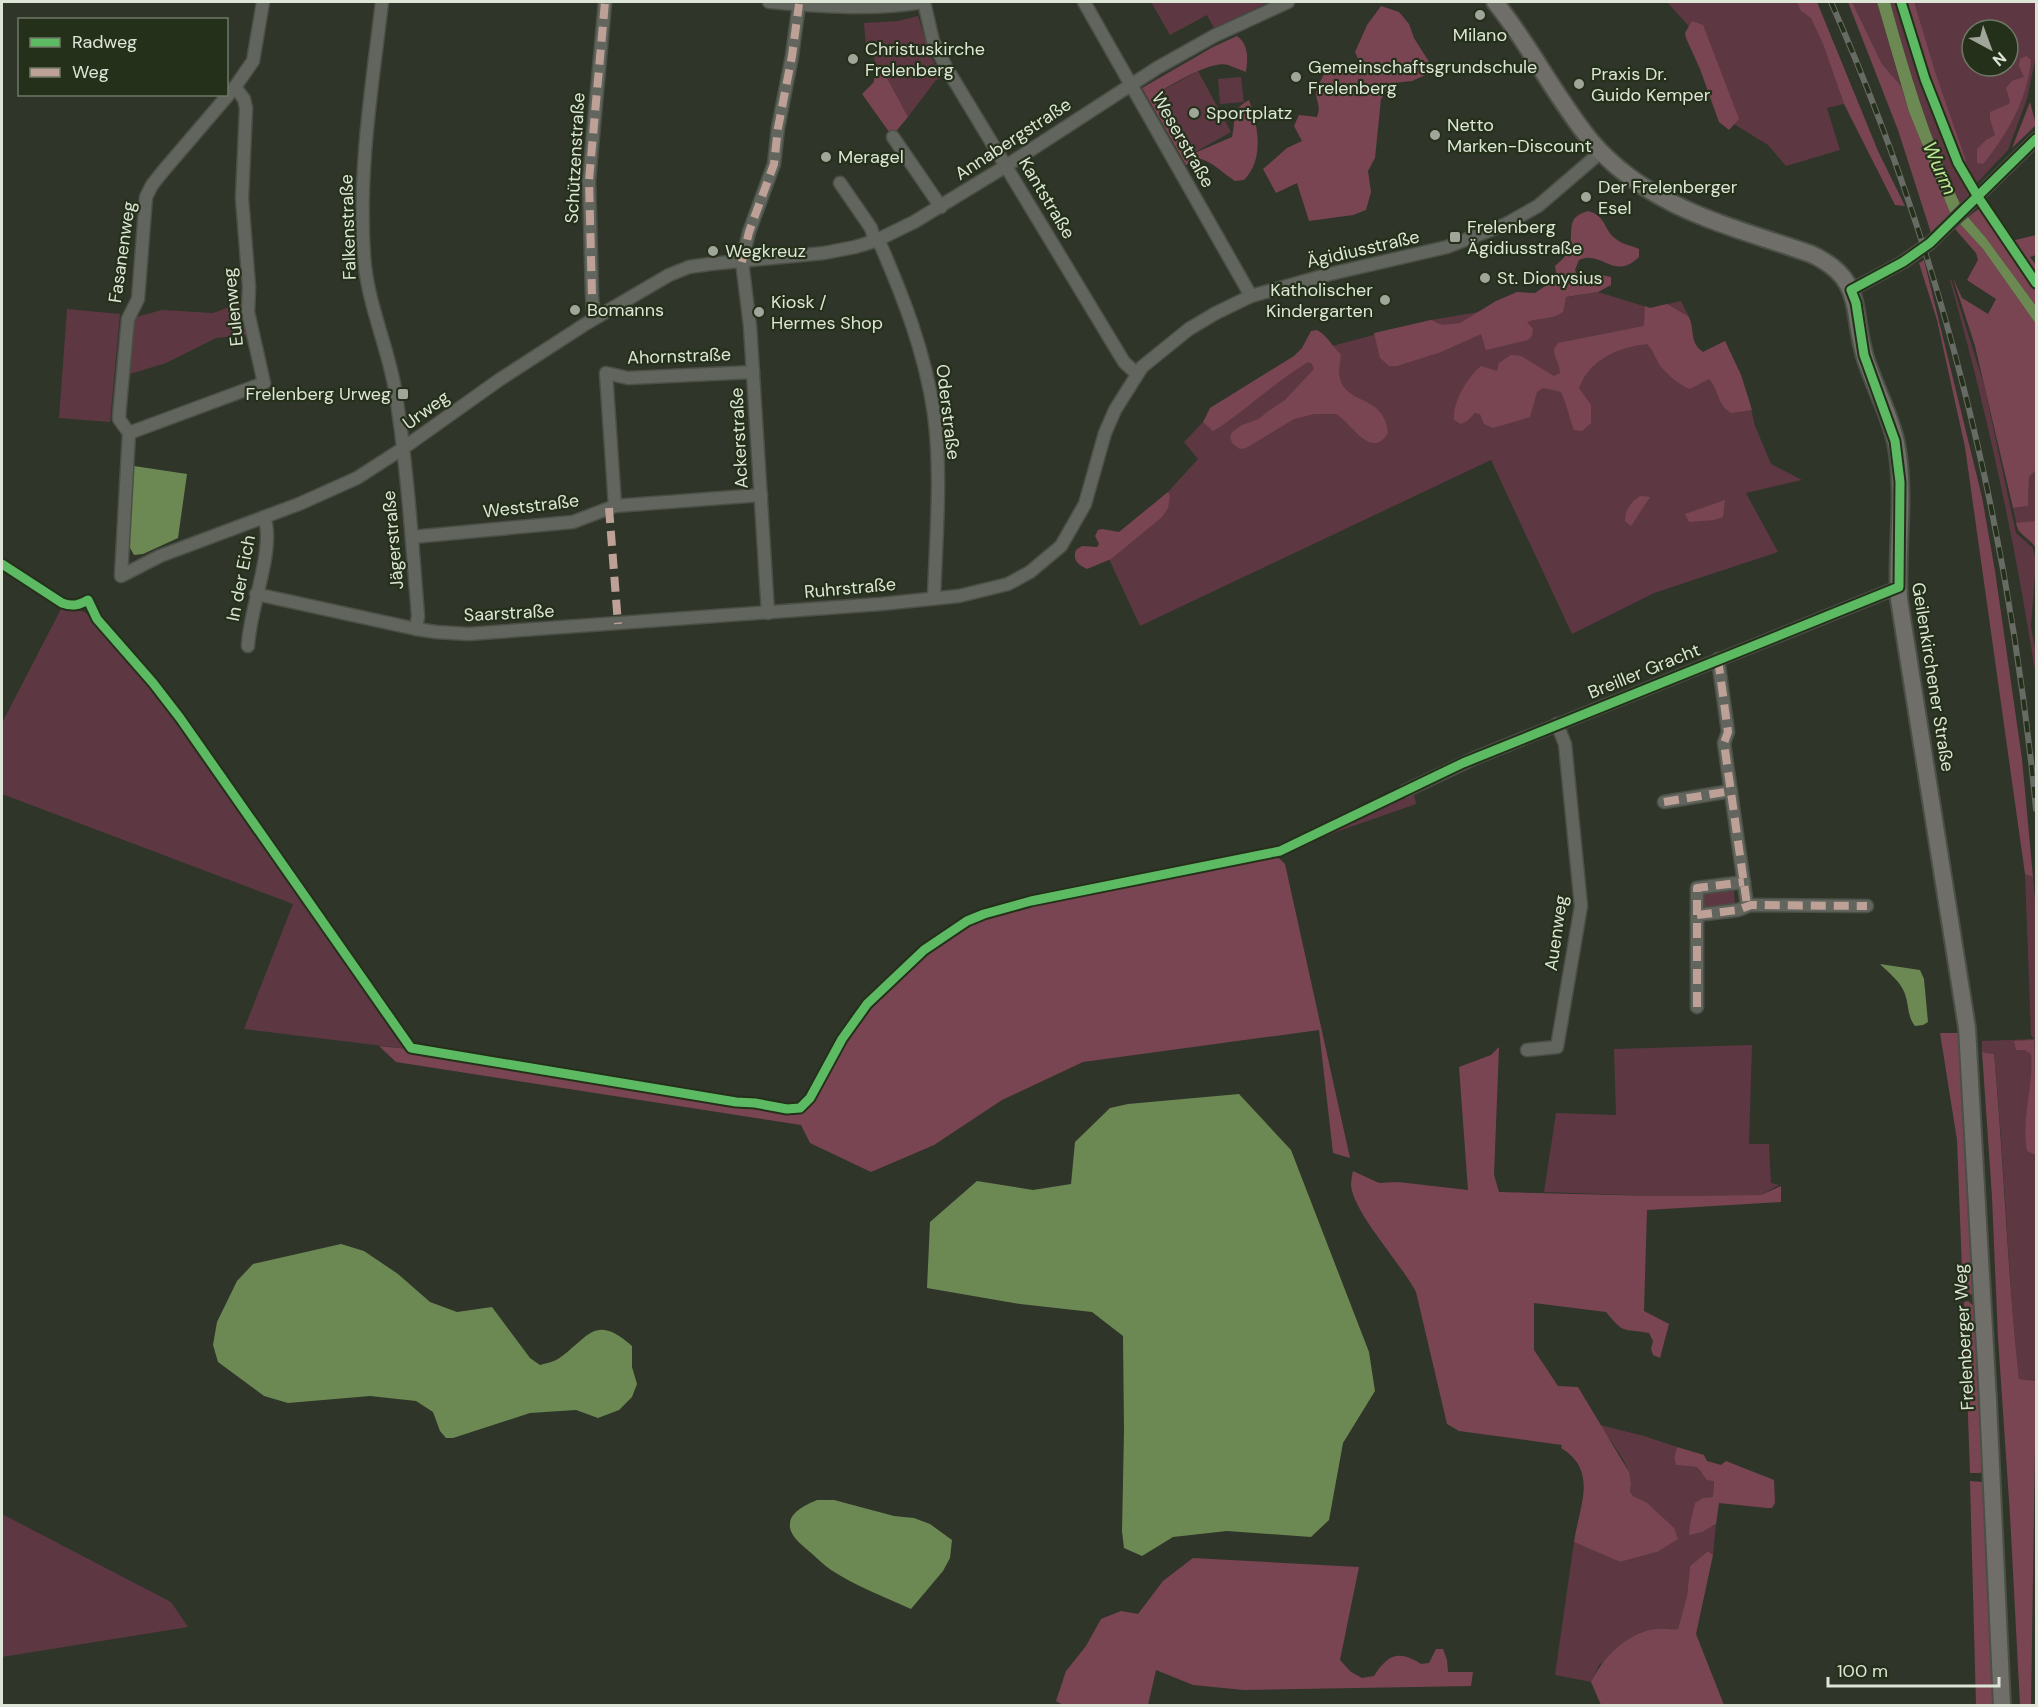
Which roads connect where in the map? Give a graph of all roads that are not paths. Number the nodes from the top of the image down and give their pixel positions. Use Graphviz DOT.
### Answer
graph roads {
  1 [pos="263,2"];
  2 [pos="382,2"];
  3 [pos="605,2"];
  4 [pos="769,2"];
  5 [pos="923,2"];
  6 [pos="1084,2"];
  7 [pos="1288,2"];
  8 [pos="1495,2"];
  9 [pos="799,4"];
  10 [pos="1131,85"];
  11 [pos="235,87"];
  12 [pos="228,95"];
  13 [pos="227,96"];
  14 [pos="893,137"];
  15 [pos="2037,139"];
  16 [pos="1601,152"];
  17 [pos="1006,166"];
  18 [pos="840,183"];
  19 [pos="941,207"];
  20 [pos="877,240"];
  21 [pos="742,262"];
  22 [pos="1851,290"];
  23 [pos="1251,296"];
  24 [pos="597,316"];
  25 [pos="753,372"];
  26 [pos="1137,374"];
  27 [pos="129,434"];
  28 [pos="402,449"];
  29 [pos="760,495"];
  30 [pos="615,507"];
  31 [pos="264,517"];
  32 [pos="412,537"];
  33 [pos="121,576"];
  34 [pos="1899,587"];
  35 [pos="256,594"];
  36 [pos="934,597"];
  37 [pos="768,613"];
  38 [pos="416,629"];
  39 [pos="248,646"];
  40 [pos="1718,659"];
  41 [pos="1557,724"];
  42 [pos="1405,791"];
  43 [pos="1731,791"];
  44 [pos="1664,802"];
  45 [pos="1744,882"];
  46 [pos="1747,905"];
  47 [pos="1867,906"];
  48 [pos="1697,915"];
  49 [pos="1956,968"];
  50 [pos="1697,1007"];
  51 [pos="1527,1050"];
  52 [pos="2002,1706"];
  1 -- 11 [label="street, Fasanenweg"];
  2 -- 28 [label="street, Falkenstraße"];
  3 -- 24 [label="street, Schützenstraße"];
  4 -- 9 [label="street"];
  5 -- 9 [label="street"];
  5 -- 17 [label="street, Kantstraße"];
  6 -- 10 [label="street, Weserstraße"];
  7 -- 10 [label="street, Annabergstraße"];
  8 -- 16 [label="main road, Geilenkirchener Straße"];
  9 -- 21 [label="street"];
  10 -- 17 [label="street, Annabergstraße"];
  10 -- 23 [label="street, Weserstraße"];
  11 -- 12 [label="street, Fasanenweg"];
  11 -- 27 [label="street, Eulenweg"];
  13 -- 27 [label="street, Fasanenweg"];
  14 -- 19 [label="street"];
  15 -- 22 [label="street"];
  16 -- 22 [label="main road, Geilenkirchener Straße"];
  16 -- 23 [label="street, Ägidiusstraße"];
  17 -- 19 [label="street, Annabergstraße"];
  17 -- 26 [label="street, Kantstraße"];
  18 -- 20 [label="street, Oderstraße"];
  19 -- 20 [label="street, Annabergstraße"];
  20 -- 21 [label="street, Annabergstraße"];
  20 -- 36 [label="street, Oderstraße"];
  21 -- 24 [label="street, Urweg"];
  21 -- 25 [label="street, Ackerstraße"];
  22 -- 34 [label="main road, Geilenkirchener Straße"];
  23 -- 26 [label="street, Ägidiusstraße"];
  24 -- 28 [label="street, Urweg"];
  25 -- 29 [label="street, Ackerstraße"];
  25 -- 30 [label="street, Ahornstraße"];
  26 -- 36 [label="street, Ägidiusstraße"];
  27 -- 33 [label="street, Fasanenweg"];
  28 -- 31 [label="street, Urweg"];
  28 -- 32 [label="street, Jägerstraße"];
  29 -- 30 [label="street, Weststraße"];
  29 -- 37 [label="street, Ackerstraße"];
  30 -- 32 [label="street, Weststraße"];
  31 -- 33 [label="street, Urweg"];
  31 -- 35 [label="street, In der Eich"];
  32 -- 38 [label="street, Jägerstraße"];
  34 -- 40 [label="street, Breiller Gracht"];
  34 -- 49 [label="main road, Geilenkirchener Straße"];
  35 -- 38 [label="street, Saarstraße"];
  35 -- 39 [label="street, In der Eich"];
  36 -- 37 [label="street, Ruhrstraße"];
  37 -- 38 [label="street, Saarstraße"];
  40 -- 41 [label="street, Breiller Gracht"];
  40 -- 43 [label="street"];
  41 -- 42 [label="street, Breiller Gracht"];
  41 -- 51 [label="street, Auenweg"];
  43 -- 44 [label="street"];
  43 -- 45 [label="street"];
  45 -- 46 [label="street"];
  45 -- 48 [label="street"];
  46 -- 47 [label="street"];
  46 -- 48 [label="street"];
  48 -- 50 [label="street"];
  49 -- 52 [label="main road, Frelenberger Weg"];
}
